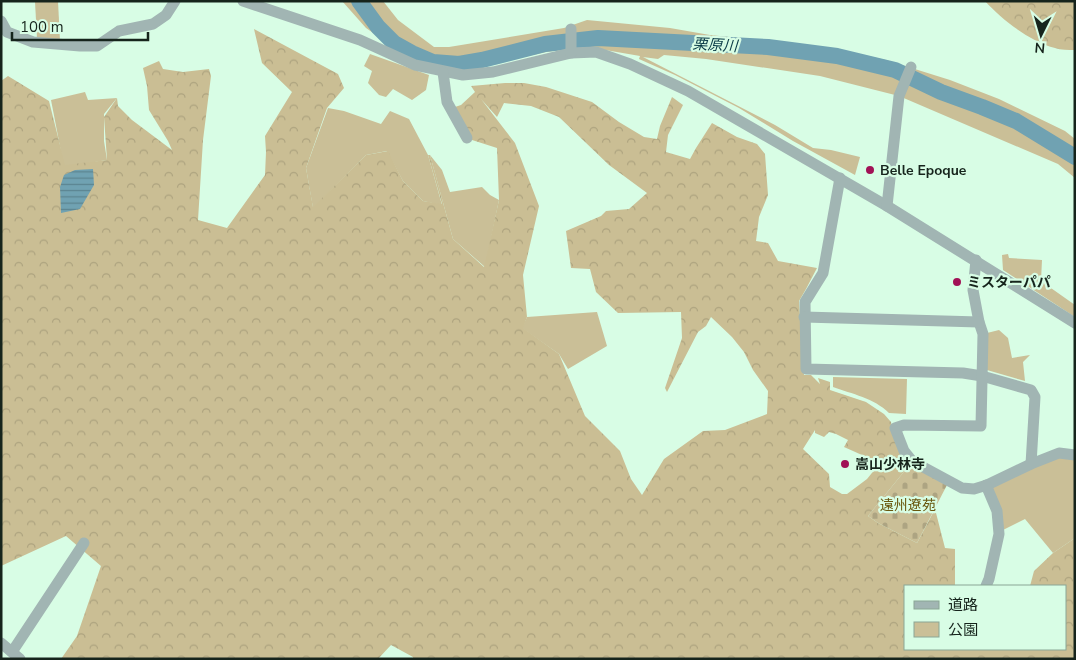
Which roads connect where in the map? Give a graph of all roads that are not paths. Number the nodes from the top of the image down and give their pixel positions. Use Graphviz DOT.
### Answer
graph roads {
  1 [pos="175,1"];
  2 [pos="243,1"];
  3 [pos="1,21"];
  4 [pos="571,29"];
  5 [pos="571,50"];
  6 [pos="911,67"];
  7 [pos="444,72"];
  8 [pos="467,138"];
  9 [pos="840,178"];
  10 [pos="888,206"];
  11 [pos="976,260"];
  12 [pos="804,317"];
  13 [pos="979,322"];
  14 [pos="1075,323"];
  15 [pos="982,376"];
  16 [pos="1075,455"];
  17 [pos="1031,464"];
  18 [pos="986,485"];
  19 [pos="84,543"];
  20 [pos="986,585"];
  21 [pos="1,643"];
  22 [pos="16,655"];
  1 -- 3 [label="street"];
  2 -- 7 [label="street"];
  4 -- 5 [label="street"];
  5 -- 7 [label="street"];
  5 -- 9 [label="street"];
  6 -- 10 [label="street"];
  7 -- 8 [label="street"];
  9 -- 10 [label="street"];
  9 -- 12 [label="street"];
  10 -- 11 [label="street"];
  11 -- 13 [label="street"];
  11 -- 14 [label="street"];
  12 -- 13 [label="street"];
  12 -- 15 [label="street"];
  13 -- 15 [label="street"];
  15 -- 17 [label="street"];
  15 -- 18 [label="street"];
  16 -- 17 [label="street"];
  17 -- 18 [label="street"];
  18 -- 20 [label="street"];
  19 -- 22 [label="street"];
  21 -- 22 [label="street"];
}
